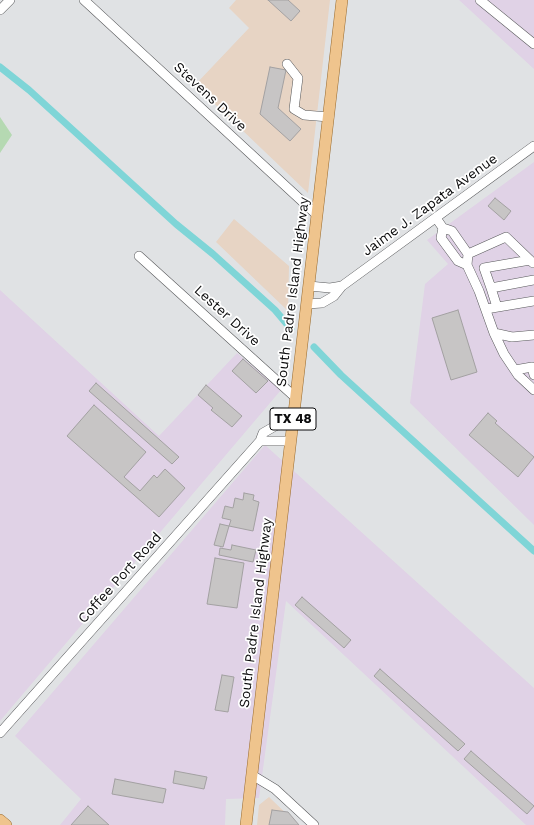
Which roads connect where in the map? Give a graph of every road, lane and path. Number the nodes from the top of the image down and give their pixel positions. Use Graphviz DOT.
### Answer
graph roads {
  1 [pos="10,0"];
  2 [pos="84,0"];
  3 [pos="342,0"];
  4 [pos="480,0"];
  5 [pos="0,10"];
  6 [pos="534,44"];
  7 [pos="287,64"];
  8 [pos="328,117"];
  9 [pos="534,146"];
  10 [pos="317,215"];
  11 [pos="436,218"];
  12 [pos="442,228"];
  13 [pos="468,254"];
  14 [pos="139,256"];
  15 [pos="532,262"];
  16 [pos="467,265"];
  17 [pos="534,280"];
  18 [pos="309,286"];
  19 [pos="342,286"];
  20 [pos="491,288"];
  21 [pos="534,301"];
  22 [pos="307,304"];
  23 [pos="497,307"];
  24 [pos="486,309"];
  25 [pos="494,334"];
  26 [pos="534,335"];
  27 [pos="515,370"];
  28 [pos="534,375"];
  29 [pos="534,390"];
  30 [pos="296,398"];
  31 [pos="292,425"];
  32 [pos="260,441"];
  33 [pos="290,441"];
  34 [pos="0,733"];
  35 [pos="252,775"];
  36 [pos="0,820"];
  37 [pos="6,825"];
  38 [pos="246,825"];
  39 [pos="314,825"];
  1 -- 5 [label="street"];
  2 -- 10 [label="street, Stevens Drive"];
  3 -- 8 [label="main road, South Padre Island Highway / TX 48"];
  4 -- 6 [label="street"];
  7 -- 8 [label="street"];
  8 -- 10 [label="main road, South Padre Island Highway / TX 48"];
  9 -- 11 [label="street, Jaime J. Zapata Avenue"];
  10 -- 18 [label="main road, South Padre Island Highway / TX 48"];
  11 -- 12 [label="street"];
  11 -- 19 [label="street, Jaime J. Zapata Avenue"];
  12 -- 13 [label="street"];
  12 -- 16 [label="street"];
  13 -- 15 [label="street"];
  13 -- 16 [label="street"];
  14 -- 30 [label="street, Lester Drive"];
  15 -- 20 [label="street"];
  16 -- 24 [label="street"];
  17 -- 20 [label="street"];
  18 -- 19 [label="street"];
  18 -- 22 [label="main road, South Padre Island Highway / TX 48"];
  19 -- 22 [label="street, Jaime J. Zapata Avenue"];
  20 -- 23 [label="street"];
  21 -- 23 [label="street"];
  22 -- 30 [label="main road, South Padre Island Highway / TX 48"];
  23 -- 24 [label="street"];
  24 -- 25 [label="street"];
  25 -- 26 [label="street"];
  25 -- 27 [label="street"];
  27 -- 28 [label="street"];
  27 -- 29 [label="street"];
  30 -- 31 [label="main road, South Padre Island Highway / TX 48"];
  31 -- 32 [label="street, Coffee Port Road"];
  31 -- 33 [label="main road, South Padre Island Highway / TX 48"];
  32 -- 33 [label="street"];
  32 -- 34 [label="street, Coffee Port Road"];
  33 -- 35 [label="main road, South Padre Island Highway / TX 48"];
  35 -- 38 [label="main road, South Padre Island Highway / TX 48"];
  35 -- 39 [label="street"];
  36 -- 37 [label="main road"];
}
